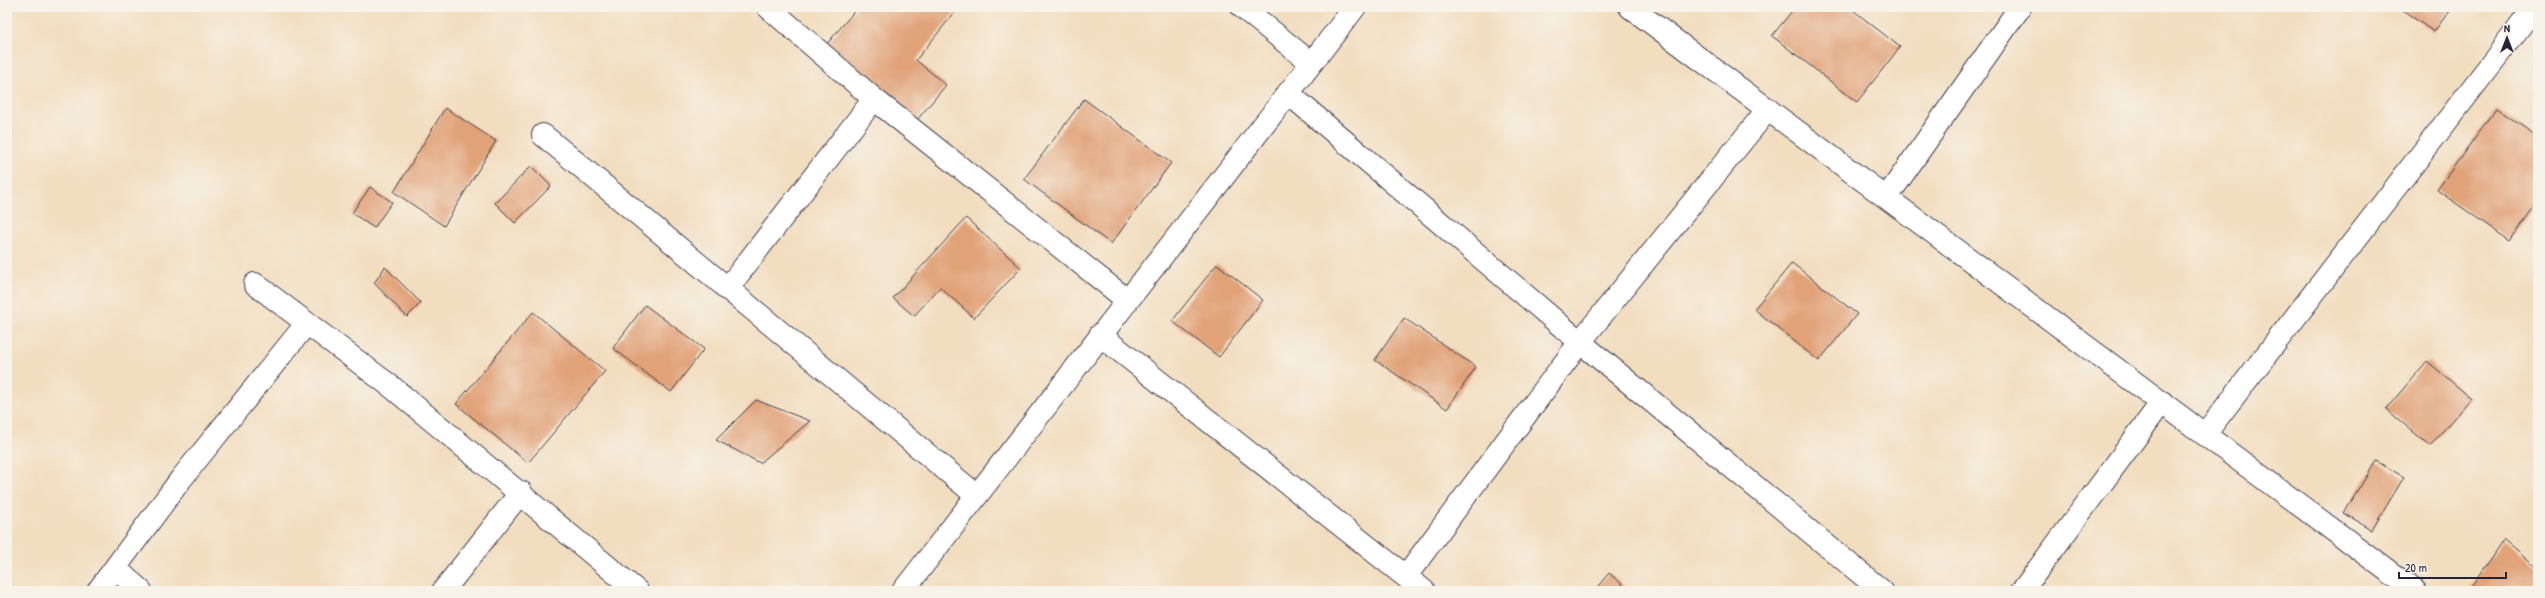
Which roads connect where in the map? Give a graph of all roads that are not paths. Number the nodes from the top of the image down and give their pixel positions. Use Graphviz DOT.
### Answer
graph roads {
  1 [pos="768,7"];
  2 [pos="1242,7"];
  3 [pos="1355,7"];
  4 [pos="1630,7"];
  5 [pos="2020,7"];
  6 [pos="2535,7"];
  7 [pos="1311,63"];
  8 [pos="1288,93"];
  9 [pos="874,99"];
  10 [pos="1768,109"];
  11 [pos="543,135"];
  12 [pos="1887,197"];
  13 [pos="255,284"];
  14 [pos="727,289"];
  15 [pos="1127,300"];
  16 [pos="307,323"];
  17 [pos="1100,335"];
  18 [pos="1580,342"];
  19 [pos="2162,402"];
  20 [pos="2205,434"];
  21 [pos="521,492"];
  22 [pos="976,495"];
  23 [pos="115,568"];
  24 [pos="1406,576"];
  25 [pos="98,591"];
  26 [pos="141,591"];
  27 [pos="443,591"];
  28 [pos="637,591"];
  29 [pos="903,591"];
  30 [pos="1424,591"];
  31 [pos="1882,591"];
  32 [pos="2022,591"];
  33 [pos="2415,591"];
  1 -- 9 [label="street"];
  2 -- 7 [label="street"];
  3 -- 7 [label="street"];
  4 -- 10 [label="street"];
  5 -- 12 [label="street"];
  6 -- 20 [label="street"];
  7 -- 8 [label="street"];
  8 -- 15 [label="street"];
  8 -- 18 [label="street"];
  9 -- 14 [label="street"];
  9 -- 15 [label="street"];
  10 -- 12 [label="street"];
  10 -- 18 [label="street"];
  11 -- 14 [label="street"];
  12 -- 19 [label="street"];
  13 -- 16 [label="street"];
  14 -- 22 [label="street"];
  15 -- 17 [label="street"];
  16 -- 21 [label="street"];
  16 -- 23 [label="street"];
  17 -- 22 [label="street"];
  17 -- 24 [label="street"];
  18 -- 24 [label="street"];
  18 -- 31 [label="street"];
  19 -- 20 [label="street"];
  19 -- 32 [label="street"];
  20 -- 33 [label="street"];
  21 -- 27 [label="street"];
  21 -- 28 [label="street"];
  22 -- 29 [label="street"];
  23 -- 25 [label="street"];
  23 -- 26 [label="street"];
  24 -- 30 [label="street"];
}
